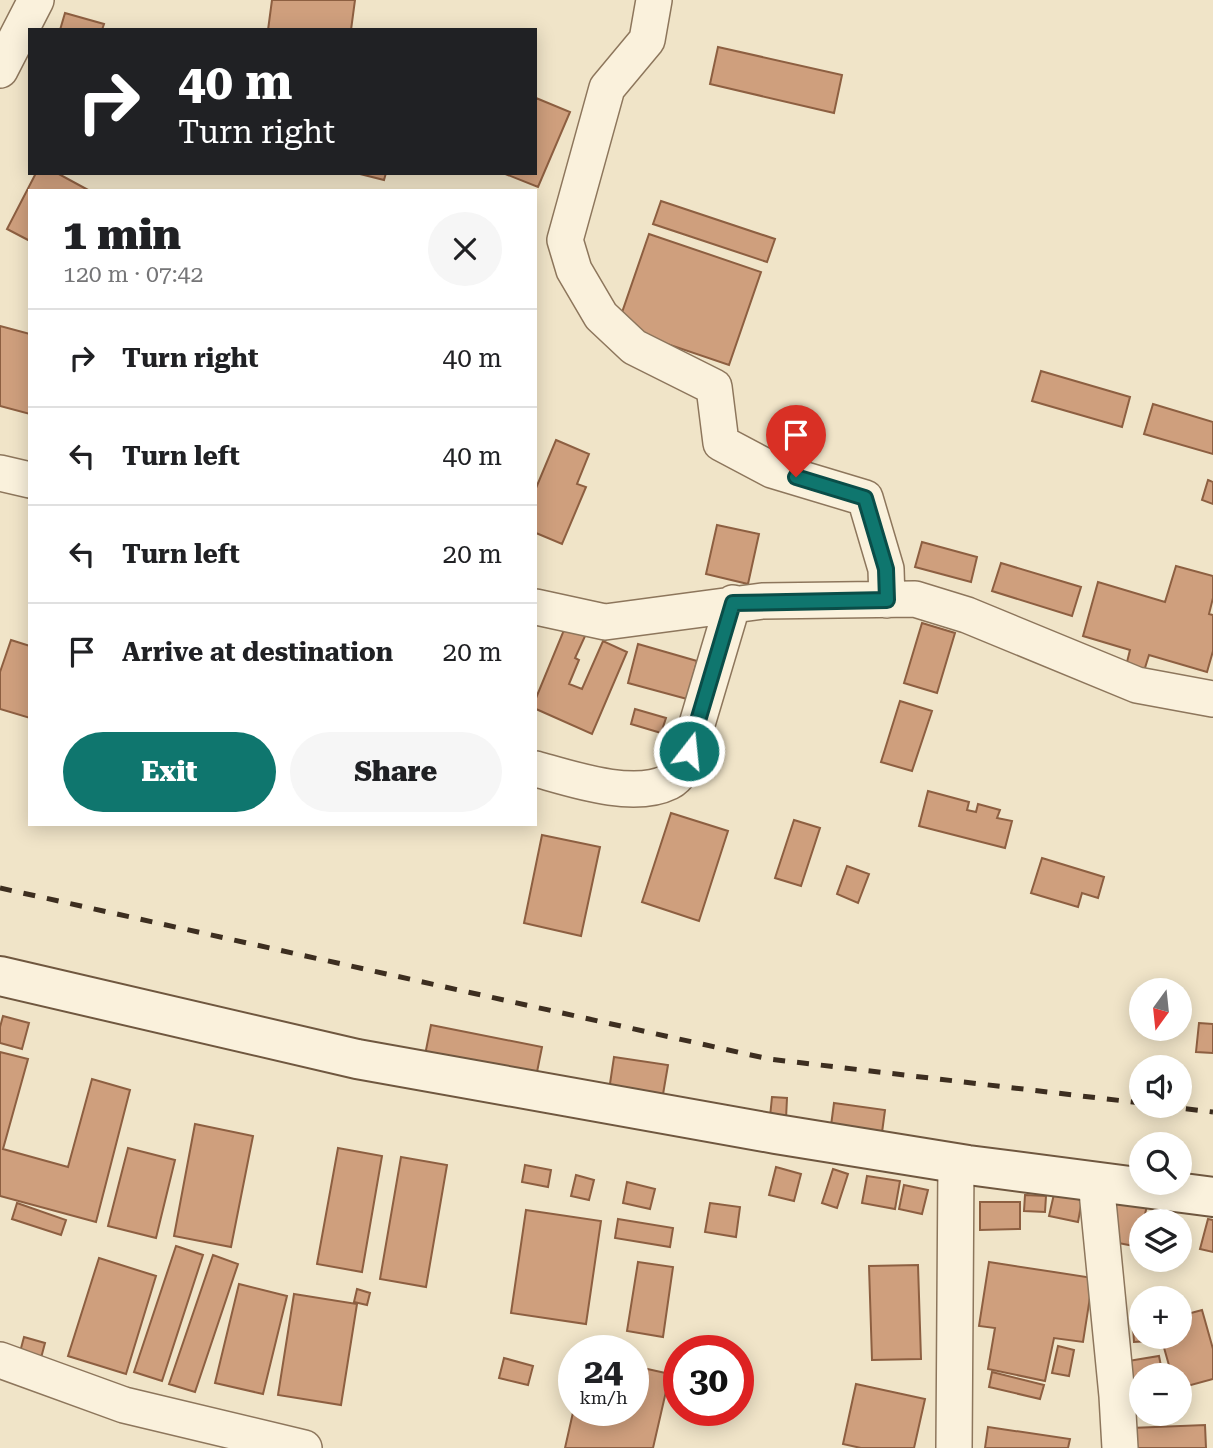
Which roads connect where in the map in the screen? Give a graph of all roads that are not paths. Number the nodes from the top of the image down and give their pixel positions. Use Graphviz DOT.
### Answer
graph roads {
  1 [pos="36,0"];
  2 [pos="654,0"];
  3 [pos="0,70"];
  4 [pos="0,472"];
  5 [pos="28,479"];
  6 [pos="887,600"];
  7 [pos="733,603"];
  8 [pos="537,607"];
  9 [pos="1213,699"];
  10 [pos="537,769"];
  11 [pos="0,976"];
  12 [pos="956,1163"];
  13 [pos="1096,1181"];
  14 [pos="1213,1197"];
  15 [pos="0,1360"];
  16 [pos="304,1448"];
  17 [pos="954,1448"];
  18 [pos="1120,1448"];
  1 -- 3 [label="street"];
  2 -- 6 [label="street"];
  4 -- 5 [label="street"];
  6 -- 7 [label="street"];
  6 -- 9 [label="street"];
  7 -- 8 [label="street"];
  7 -- 10 [label="street"];
  11 -- 12 [label="street"];
  12 -- 13 [label="street"];
  12 -- 17 [label="street"];
  13 -- 14 [label="street"];
  13 -- 18 [label="street"];
  15 -- 16 [label="street"];
}
